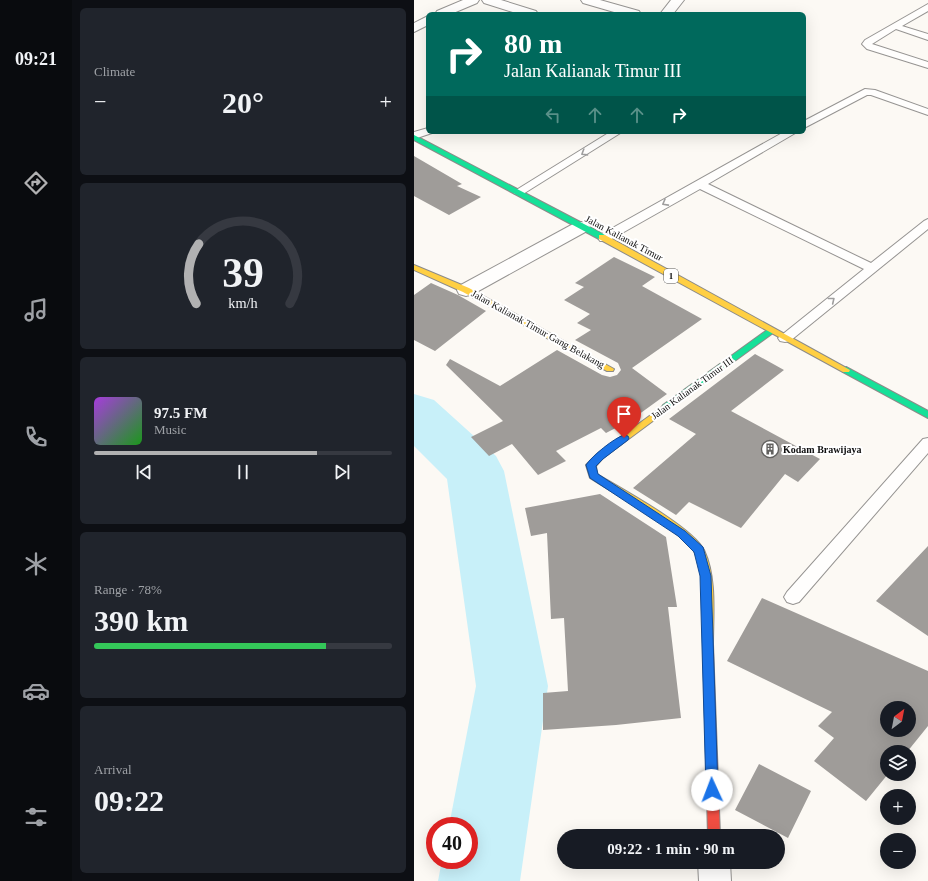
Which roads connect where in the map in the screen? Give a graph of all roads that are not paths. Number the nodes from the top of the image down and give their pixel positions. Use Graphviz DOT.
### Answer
graph roads {
  1 [pos="473,0"];
  2 [pos="488,0"];
  3 [pos="586,0"];
  4 [pos="678,0"];
  5 [pos="928,7"];
  6 [pos="414,12"];
  7 [pos="446,12"];
  8 [pos="526,12"];
  9 [pos="628,12"];
  10 [pos="668,12"];
  11 [pos="924,14"];
  12 [pos="426,15"];
  13 [pos="426,21"];
  14 [pos="895,26"];
  15 [pos="414,28"];
  16 [pos="928,37"];
  17 [pos="928,65"];
  18 [pos="928,112"];
  19 [pos="806,124"];
  20 [pos="426,132"];
  21 [pos="614,134"];
  22 [pos="788,134"];
  23 [pos="414,137"];
  24 [pos="699,184"];
  25 [pos="520,192"];
  26 [pos="928,223"];
  27 [pos="581,228"];
  28 [pos="604,238"];
  29 [pos="414,267"];
  30 [pos="872,268"];
  31 [pos="466,290"];
  32 [pos="770,331"];
  33 [pos="785,338"];
  34 [pos="610,369"];
  35 [pos="928,415"];
  36 [pos="928,443"];
  37 [pos="792,596"];
  38 [pos="714,829"];
  39 [pos="714,869"];
  40 [pos="715,881"];
  1 -- 7 [label="street"];
  2 -- 8 [label="street"];
  3 -- 9 [label="street"];
  4 -- 10 [label="street"];
  5 -- 11 [label="lane"];
  6 -- 12 [label="street"];
  11 -- 14 [label="lane"];
  13 -- 15 [label="street"];
  14 -- 16 [label="lane"];
  14 -- 17 [label="lane"];
  18 -- 19 [label="lane"];
  20 -- 23 [label="lane"];
  21 -- 25 [label="lane, one-way"];
  22 -- 24 [label="lane"];
  23 -- 25 [label="main road, Jalan Kalianak Timur / 1"];
  24 -- 28 [label="lane, one-way"];
  24 -- 30 [label="lane"];
  25 -- 27 [label="main road, Jalan Kalianak Timur / 1"];
  26 -- 30 [label="lane"];
  27 -- 28 [label="main road, Jalan Kalianak Timur / 1"];
  27 -- 31 [label="street, Jalan Kalianak Timur Gang Belakang"];
  28 -- 32 [label="main road, Jalan Kalianak Timur / 1"];
  29 -- 31 [label="main road, Jalan Kalianak Timur Gang Belakang"];
  33 -- 30 [label="lane, one-way"];
  31 -- 34 [label="main road, Jalan Kalianak Timur Gang Belakang"];
  32 -- 33 [label="main road, Jalan Kalianak Timur / 1"];
  32 -- 38 [label="main road, Jalan Kalianak Timur III"];
  33 -- 35 [label="main road, Jalan Kalianak Timur / 1"];
  36 -- 37 [label="lane"];
  39 -- 40 [label="street"];
}
